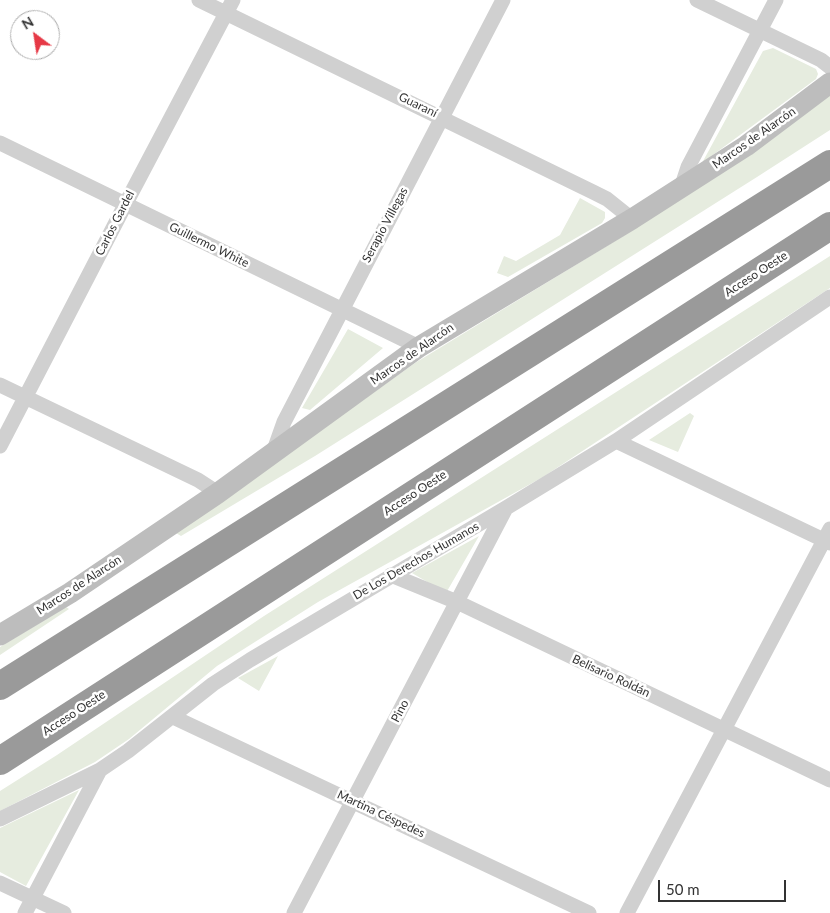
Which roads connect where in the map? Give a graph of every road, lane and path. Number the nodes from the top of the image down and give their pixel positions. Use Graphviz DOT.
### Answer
graph roads {
  1 [pos="198,0"];
  2 [pos="503,0"];
  3 [pos="697,0"];
  4 [pos="776,0"];
  5 [pos="230,6"];
  6 [pos="760,31"];
  7 [pos="830,67"];
  8 [pos="830,84"];
  9 [pos="442,117"];
  10 [pos="0,144"];
  11 [pos="830,164"];
  12 [pos="681,188"];
  13 [pos="124,204"];
  14 [pos="632,219"];
  15 [pos="830,226"];
  16 [pos="828,301"];
  17 [pos="341,309"];
  18 [pos="418,347"];
  19 [pos="0,385"];
  20 [pos="26,397"];
  21 [pos="616,441"];
  22 [pos="0,446"];
  23 [pos="273,453"];
  24 [pos="218,493"];
  25 [pos="506,508"];
  26 [pos="828,537"];
  27 [pos="391,575"];
  28 [pos="457,602"];
  29 [pos="1,633"];
  30 [pos="0,686"];
  31 [pos="173,717"];
  32 [pos="723,729"];
  33 [pos="0,761"];
  34 [pos="100,770"];
  35 [pos="830,780"];
  36 [pos="353,801"];
  37 [pos="0,819"];
  38 [pos="0,882"];
  39 [pos="33,898"];
  40 [pos="25,913"];
  41 [pos="64,913"];
  42 [pos="294,913"];
  43 [pos="588,913"];
  44 [pos="627,913"];
  1 -- 5 [label="street, Guaraní"];
  2 -- 9 [label="street, Serapio Villegas"];
  3 -- 6 [label="street"];
  4 -- 6 [label="street"];
  5 -- 9 [label="street, Guaraní"];
  5 -- 13 [label="street, Carlos Gardel"];
  6 -- 7 [label="street"];
  6 -- 12 [label="street"];
  8 -- 12 [label="street, Marcos de Alarcón"];
  9 -- 14 [label="street, Guaraní"];
  9 -- 17 [label="street, Serapio Villegas"];
  10 -- 13 [label="street, Guillermo White"];
  11 -- 30 [label="highway"];
  12 -- 14 [label="street, Marcos de Alarcón"];
  13 -- 17 [label="street, Guillermo White"];
  13 -- 20 [label="street, Carlos Gardel"];
  14 -- 18 [label="street, Marcos de Alarcón"];
  15 -- 33 [label="highway, Acceso Oeste"];
  16 -- 21 [label="street, De Los Derechos Humanos"];
  17 -- 18 [label="street, Guillermo White"];
  17 -- 23 [label="street, Serapio Villegas"];
  18 -- 23 [label="street, Marcos de Alarcón"];
  19 -- 20 [label="street"];
  20 -- 22 [label="street, Carlos Gardel"];
  20 -- 24 [label="street"];
  21 -- 25 [label="street, De Los Derechos Humanos"];
  21 -- 26 [label="street"];
  23 -- 24 [label="street, Marcos de Alarcón"];
  24 -- 29 [label="street, Marcos de Alarcón"];
  25 -- 27 [label="street, De Los Derechos Humanos"];
  25 -- 28 [label="street, Pino"];
  26 -- 32 [label="street"];
  27 -- 28 [label="street, Belisario Roldán"];
  27 -- 31 [label="street, De Los Derechos Humanos"];
  28 -- 32 [label="street, Belisario Roldán"];
  28 -- 36 [label="street, Pino"];
  31 -- 34 [label="street, De Los Derechos Humanos"];
  31 -- 36 [label="street, Martina Céspedes"];
  32 -- 35 [label="street, Belisario Roldán"];
  32 -- 44 [label="street"];
  34 -- 37 [label="street, De Los Derechos Humanos"];
  34 -- 39 [label="street"];
  36 -- 42 [label="street, Pino"];
  36 -- 43 [label="street, Martina Céspedes"];
  38 -- 39 [label="street"];
  39 -- 40 [label="street"];
  39 -- 41 [label="street"];
}
